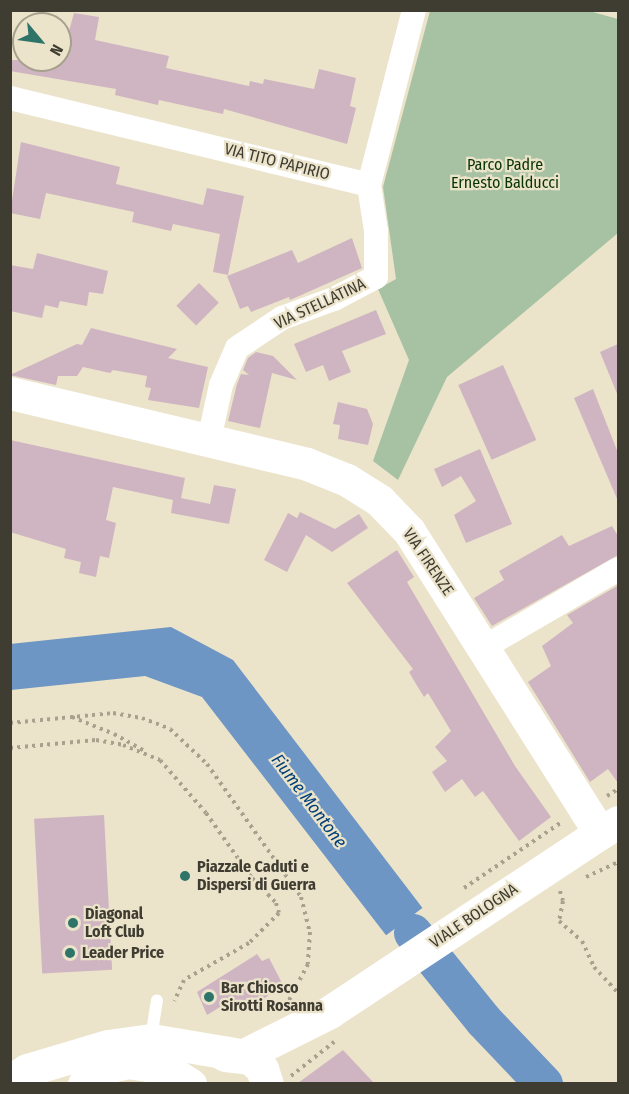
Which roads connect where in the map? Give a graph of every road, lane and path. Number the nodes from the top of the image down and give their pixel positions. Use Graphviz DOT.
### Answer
graph roads {
  1 [pos="414,10"];
  2 [pos="10,98"];
  3 [pos="369,185"];
  4 [pos="10,393"];
  5 [pos="209,440"];
  6 [pos="618,569"];
  7 [pos="483,648"];
  8 [pos="71,717"];
  9 [pos="10,723"];
  10 [pos="10,748"];
  11 [pos="160,760"];
  12 [pos="609,828"];
  13 [pos="618,862"];
  14 [pos="582,879"];
  15 [pos="560,891"];
  16 [pos="618,993"];
  17 [pos="157,1000"];
  18 [pos="338,1007"];
  19 [pos="171,1008"];
  20 [pos="285,1008"];
  21 [pos="151,1040"];
  22 [pos="240,1054"];
  23 [pos="308,1062"];
  24 [pos="16,1075"];
  25 [pos="275,1082"];
  26 [pos="84,1083"];
  27 [pos="190,1083"];
  28 [pos="202,1083"];
  1 -- 3 [label="street"];
  2 -- 3 [label="street, VIA TITO PAPIRIO"];
  3 -- 5 [label="street, VIA STELLATINA"];
  4 -- 5 [label="main road, VIA FIRENZE"];
  5 -- 7 [label="main road, VIA FIRENZE"];
  6 -- 7 [label="street"];
  7 -- 12 [label="main road, VIA FIRENZE"];
  8 -- 9 [label="path"];
  8 -- 11 [label="path"];
  8 -- 20 [label="path"];
  10 -- 11 [label="path"];
  11 -- 19 [label="path"];
  12 -- 18 [label="main road, VIALE BOLOGNA"];
  13 -- 14 [label="path"];
  15 -- 16 [label="path"];
  17 -- 21 [label="lane"];
  18 -- 22 [label="main road, VIALE BOLOGNA"];
  18 -- 25 [label="main road, VIALE BOLOGNA"];
  21 -- 22 [label="main road"];
  21 -- 24 [label="main road"];
  22 -- 25 [label="main road"];
  22 -- 28 [label="main road, VIALE BOLOGNA"];
  23 -- 25 [label="path"];
  26 -- 27 [label="main road"];
}
